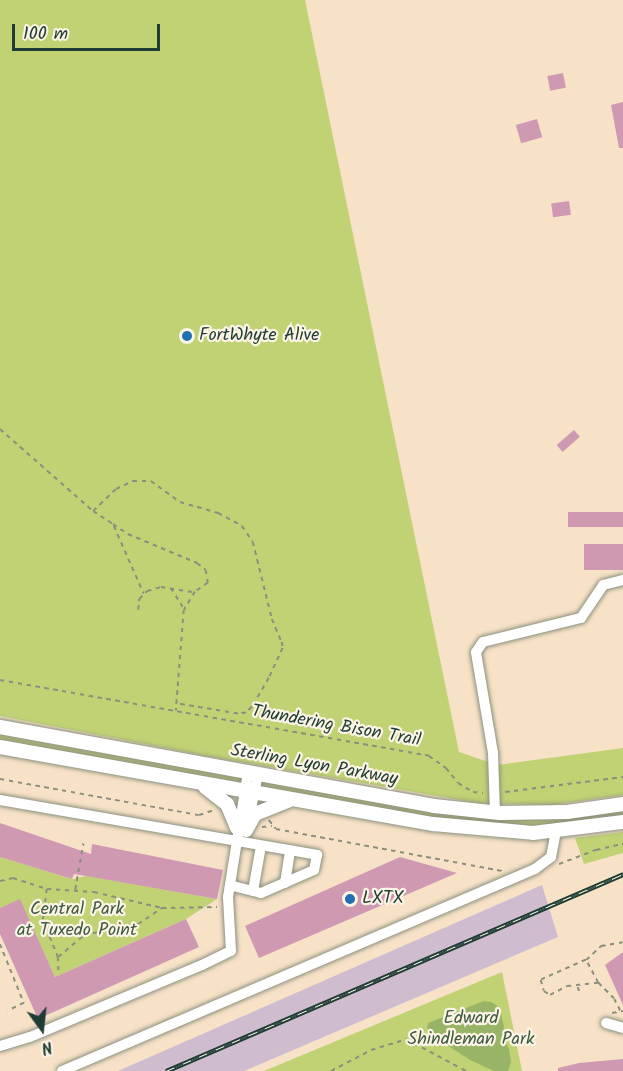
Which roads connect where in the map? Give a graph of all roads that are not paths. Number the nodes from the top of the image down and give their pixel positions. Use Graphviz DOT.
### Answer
graph roads {
  1 [pos="623,580"];
  2 [pos="0,727"];
  3 [pos="0,747"];
  4 [pos="253,773"];
  5 [pos="198,782"];
  6 [pos="249,791"];
  7 [pos="293,799"];
  8 [pos="0,800"];
  9 [pos="623,804"];
  10 [pos="495,813"];
  11 [pos="623,822"];
  12 [pos="242,829"];
  13 [pos="556,832"];
  14 [pos="238,842"];
  15 [pos="261,846"];
  16 [pos="290,850"];
  17 [pos="285,883"];
  18 [pos="230,885"];
  19 [pos="253,891"];
  20 [pos="608,1018"];
  21 [pos="623,1028"];
  22 [pos="0,1046"];
  23 [pos="62,1071"];
  1 -- 10 [label="lane"];
  2 -- 4 [label="main road, Sterling Lyon Parkway"];
  3 -- 5 [label="main road, Sterling Lyon Parkway"];
  4 -- 6 [label="lane"];
  4 -- 10 [label="main road, Sterling Lyon Parkway"];
  5 -- 6 [label="main road, Sterling Lyon Parkway"];
  5 -- 12 [label="main road"];
  6 -- 7 [label="main road, Sterling Lyon Parkway"];
  6 -- 12 [label="lane"];
  7 -- 12 [label="main road"];
  7 -- 13 [label="main road, Sterling Lyon Parkway"];
  8 -- 14 [label="lane"];
  9 -- 10 [label="main road, Sterling Lyon Parkway"];
  11 -- 13 [label="main road, Sterling Lyon Parkway"];
  12 -- 14 [label="lane"];
  13 -- 23 [label="lane"];
  14 -- 15 [label="lane"];
  14 -- 18 [label="lane"];
  15 -- 16 [label="lane"];
  15 -- 19 [label="lane"];
  16 -- 17 [label="lane"];
  16 -- 17 [label="lane"];
  17 -- 19 [label="lane"];
  18 -- 19 [label="lane"];
  18 -- 22 [label="lane"];
  20 -- 21 [label="lane"];
}
